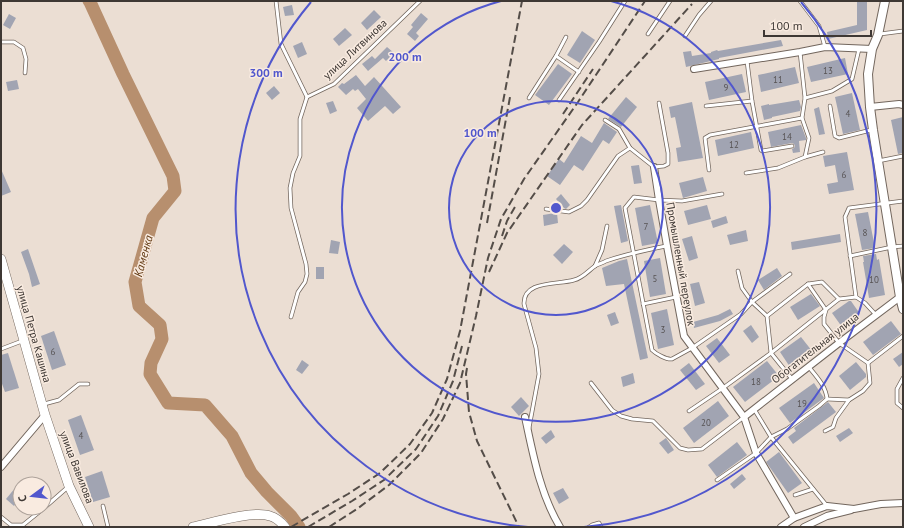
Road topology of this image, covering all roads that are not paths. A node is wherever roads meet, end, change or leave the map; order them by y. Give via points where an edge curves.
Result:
1 (276, 1) edge
2 (420, 1) edge
3 (626, 1) edge
4 (670, 1) edge
5 (711, 1) edge
6 (800, 1) edge
7 (885, 1) edge
8 (903, 31) edge
9 (648, 34) dead end
10 (878, 35) junction
11 (685, 36) dead end
12 (566, 37) dead end
13 (1, 42) edge
14 (824, 47) junction
15 (859, 48) junction
16 (872, 49) junction
17 (800, 52) junction
18 (556, 56) junction
19 (747, 61) junction
20 (694, 69) dead end
21 (579, 72) junction
22 (25, 73) dead end
23 (307, 97) junction
24 (529, 98) dead end
25 (805, 98) junction
26 (559, 100) dead end
27 (752, 100) junction
28 (659, 103) dead end
29 (903, 105) edge
30 (706, 106) dead end
31 (830, 106) dead end
32 (870, 107) junction
33 (802, 118) junction
34 (605, 120) dead end
35 (757, 127) junction
36 (873, 130) junction
37 (792, 146) dead end
38 (630, 148) junction
39 (823, 152) dead end
40 (903, 156) edge
41 (805, 157) junction
42 (878, 161) junction
43 (654, 167) junction
44 (709, 170) dead end
45 (746, 173) dead end
46 (722, 194) dead end
47 (659, 200) junction
48 (903, 201) edge
49 (884, 203) junction
50 (546, 208) dead end
51 (607, 226) dead end
52 (667, 246) junction
53 (903, 246) edge
54 (892, 247) junction
55 (633, 253) junction
56 (850, 256) junction
57 (1, 259) edge
58 (595, 266) junction
59 (738, 271) dead end
60 (790, 274) dead end
61 (808, 284) junction
62 (856, 296) junction
63 (676, 297) junction
64 (900, 297) junction
65 (839, 299) junction
66 (752, 302) junction
67 (643, 304) junction
68 (903, 309) edge
69 (826, 310) junction
70 (876, 314) junction
71 (291, 316) dead end
72 (767, 316) junction
73 (903, 336) edge
74 (24, 340) junction
75 (839, 343) junction
76 (692, 348) junction
77 (1, 349) edge
78 (771, 353) junction
79 (868, 363) junction
80 (808, 366) junction
81 (903, 378) edge
82 (792, 379) junction
83 (591, 383) dead end
84 (88, 384) dead end
85 (723, 388) junction
86 (827, 399) junction
87 (849, 400) junction
88 (42, 404) junction
89 (903, 408) edge
90 (754, 409) junction
91 (689, 411) dead end
92 (45, 415) junction
93 (525, 417) dead end
94 (744, 417) junction
95 (825, 431) dead end
96 (528, 432) junction
97 (771, 437) junction
98 (756, 453) junction
99 (1, 467) edge
100 (717, 480) dead end
101 (69, 486) junction
102 (813, 488) junction
103 (795, 495) dead end
104 (52, 501) edge
105 (903, 503) edge
106 (103, 506) dead end
107 (827, 506) junction
108 (854, 509) junction
109 (34, 516) edge
110 (1, 517) edge
111 (794, 518) junction
112 (89, 527) edge
113 (108, 527) edge
114 (193, 527) edge
115 (285, 527) edge
116 (560, 527) edge
117 (589, 527) edge
118 (602, 527) edge
119 (781, 527) edge
120 (804, 527) edge

1 - 23 lane via 281,44
2 - 23 lane, улица Литвинова via 334,84
3 - 21 lane
4 - 9 lane
5 - 11 lane
6 - 14 lane via 819,26
7 - 10 street
8 - 10 lane
10 - 16 street
12 - 18 lane
13 - 22 lane via 14,42 23,48 26,59
14 - 15 street
14 - 17 street
15 - 16 street
15 - 25 lane via 852,79 832,91
16 - 32 street via 868,74
17 - 19 street
17 - 25 lane
18 - 21 lane
18 - 24 lane
19 - 20 street
19 - 27 lane
21 - 26 lane
23 - 71 lane via 300,119 300,156 290,188 291,208 307,274 298,292
25 - 33 lane
27 - 30 lane
27 - 35 lane
28 - 43 lane via 668,164
29 - 32 street
31 - 36 lane via 835,136 839,138
32 - 36 street
33 - 35 lane
33 - 41 lane via 809,138
34 - 38 lane via 619,129
35 - 37 lane via 762,151
35 - 44 lane via 705,138
36 - 42 street
38 - 43 lane
38 - 50 lane via 618,156 581,206 569,212
39 - 41 lane
40 - 42 lane
41 - 45 lane via 778,168
42 - 49 street
43 - 47 street, Промышленный переулок
46 - 47 lane via 682,201
47 - 52 street, Промышленный переулок
47 - 55 lane via 634,197 625,208
48 - 49 lane
49 - 54 street
49 - 56 lane via 849,208 844,216
51 - 58 lane via 602,250
52 - 55 lane
52 - 63 street, Промышленный переулок
53 - 54 lane
54 - 56 lane
54 - 64 street
55 - 58 lane
55 - 67 lane
56 - 62 lane
57 - 74 main road, улица Петра Кашина
58 - 96 lane via 575,280 532,288 526,293 524,304 536,348 539,374
59 - 66 lane via 742,288
60 - 66 lane
61 - 65 lane via 822,282
61 - 69 lane
61 - 72 lane
62 - 65 lane
62 - 70 lane
63 - 67 lane
63 - 76 street, Промышленный переулок via 684,336
64 - 68 street
64 - 70 street, Обогатительная улица
65 - 69 lane
66 - 72 lane
66 - 76 lane via 741,314
67 - 76 lane via 654,352 669,360
69 - 75 lane via 824,324
69 - 78 lane
70 - 75 street, Обогатительная улица
72 - 78 lane
73 - 79 lane
74 - 77 lane
74 - 88 main road, улица Петра Кашина
75 - 79 lane
75 - 80 street, Обогатительная улица
76 - 85 street, Промышленный переулок
78 - 82 lane
78 - 85 lane
79 - 87 lane via 870,383
80 - 82 street, Обогатительная улица
80 - 86 lane via 823,386
81 - 89 lane via 897,389 897,403
82 - 90 street, Обогатительная улица
83 - 94 lane via 612,410 632,419 653,421 680,448 688,450 702,449
84 - 88 lane via 79,384 59,400
85 - 91 lane
85 - 94 street, Промышленный переулок
86 - 87 lane
86 - 97 lane via 787,429
87 - 95 lane via 836,418 833,427
88 - 92 main road, улица Петра Кашина
90 - 94 street, Обогатительная улица
90 - 97 lane
92 - 99 street
92 - 101 main road, улица Вавилова
93 - 96 street
94 - 98 street, Промышленный переулок
96 - 116 street via 547,502
97 - 98 lane
97 - 102 lane
98 - 100 lane
98 - 111 street, Промышленный переулок
101 - 104 lane
101 - 112 main road, улица Вавилова
102 - 103 lane
102 - 107 lane
105 - 108 street
106 - 113 lane
107 - 108 street
107 - 111 street
108 - 120 street via 827,516
109 - 110 lane via 23,525 11,524
111 - 119 street
114 - 115 main road via 263,514 272,516
117 - 118 lane via 599,524

